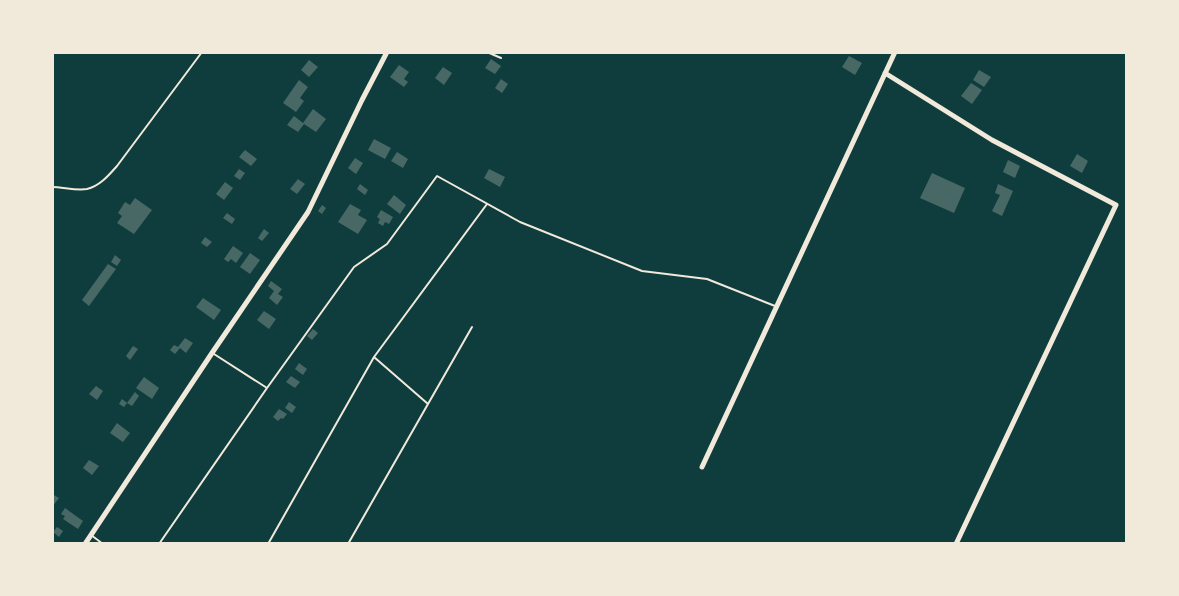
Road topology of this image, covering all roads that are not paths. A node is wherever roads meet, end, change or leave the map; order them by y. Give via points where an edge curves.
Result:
1 (202, 52) edge
2 (387, 52) edge
3 (487, 52) edge
4 (895, 52) edge
5 (501, 58) dead end
6 (885, 73) junction
7 (52, 187) edge
8 (488, 204) junction
9 (776, 306) junction
10 (472, 327) dead end
11 (212, 353) junction
12 (374, 357) junction
13 (267, 388) junction
14 (428, 404) junction
15 (702, 467) dead end
16 (91, 535) junction
17 (85, 543) edge
18 (103, 543) edge
19 (159, 543) edge
20 (268, 543) edge
21 (348, 543) edge
22 (956, 543) edge

1 - 7 lane via 103,181 85,189
2 - 11 street via 308,212
3 - 5 lane
4 - 6 street
6 - 9 street
6 - 22 street via 992,140 1116,205
8 - 9 lane via 520,222 642,271 707,279
8 - 12 lane
8 - 13 lane via 437,176 387,244 354,267
9 - 15 street
10 - 14 lane
11 - 13 lane
11 - 16 street
12 - 14 lane
12 - 20 lane
13 - 19 lane
14 - 21 lane
16 - 17 street
16 - 18 lane

